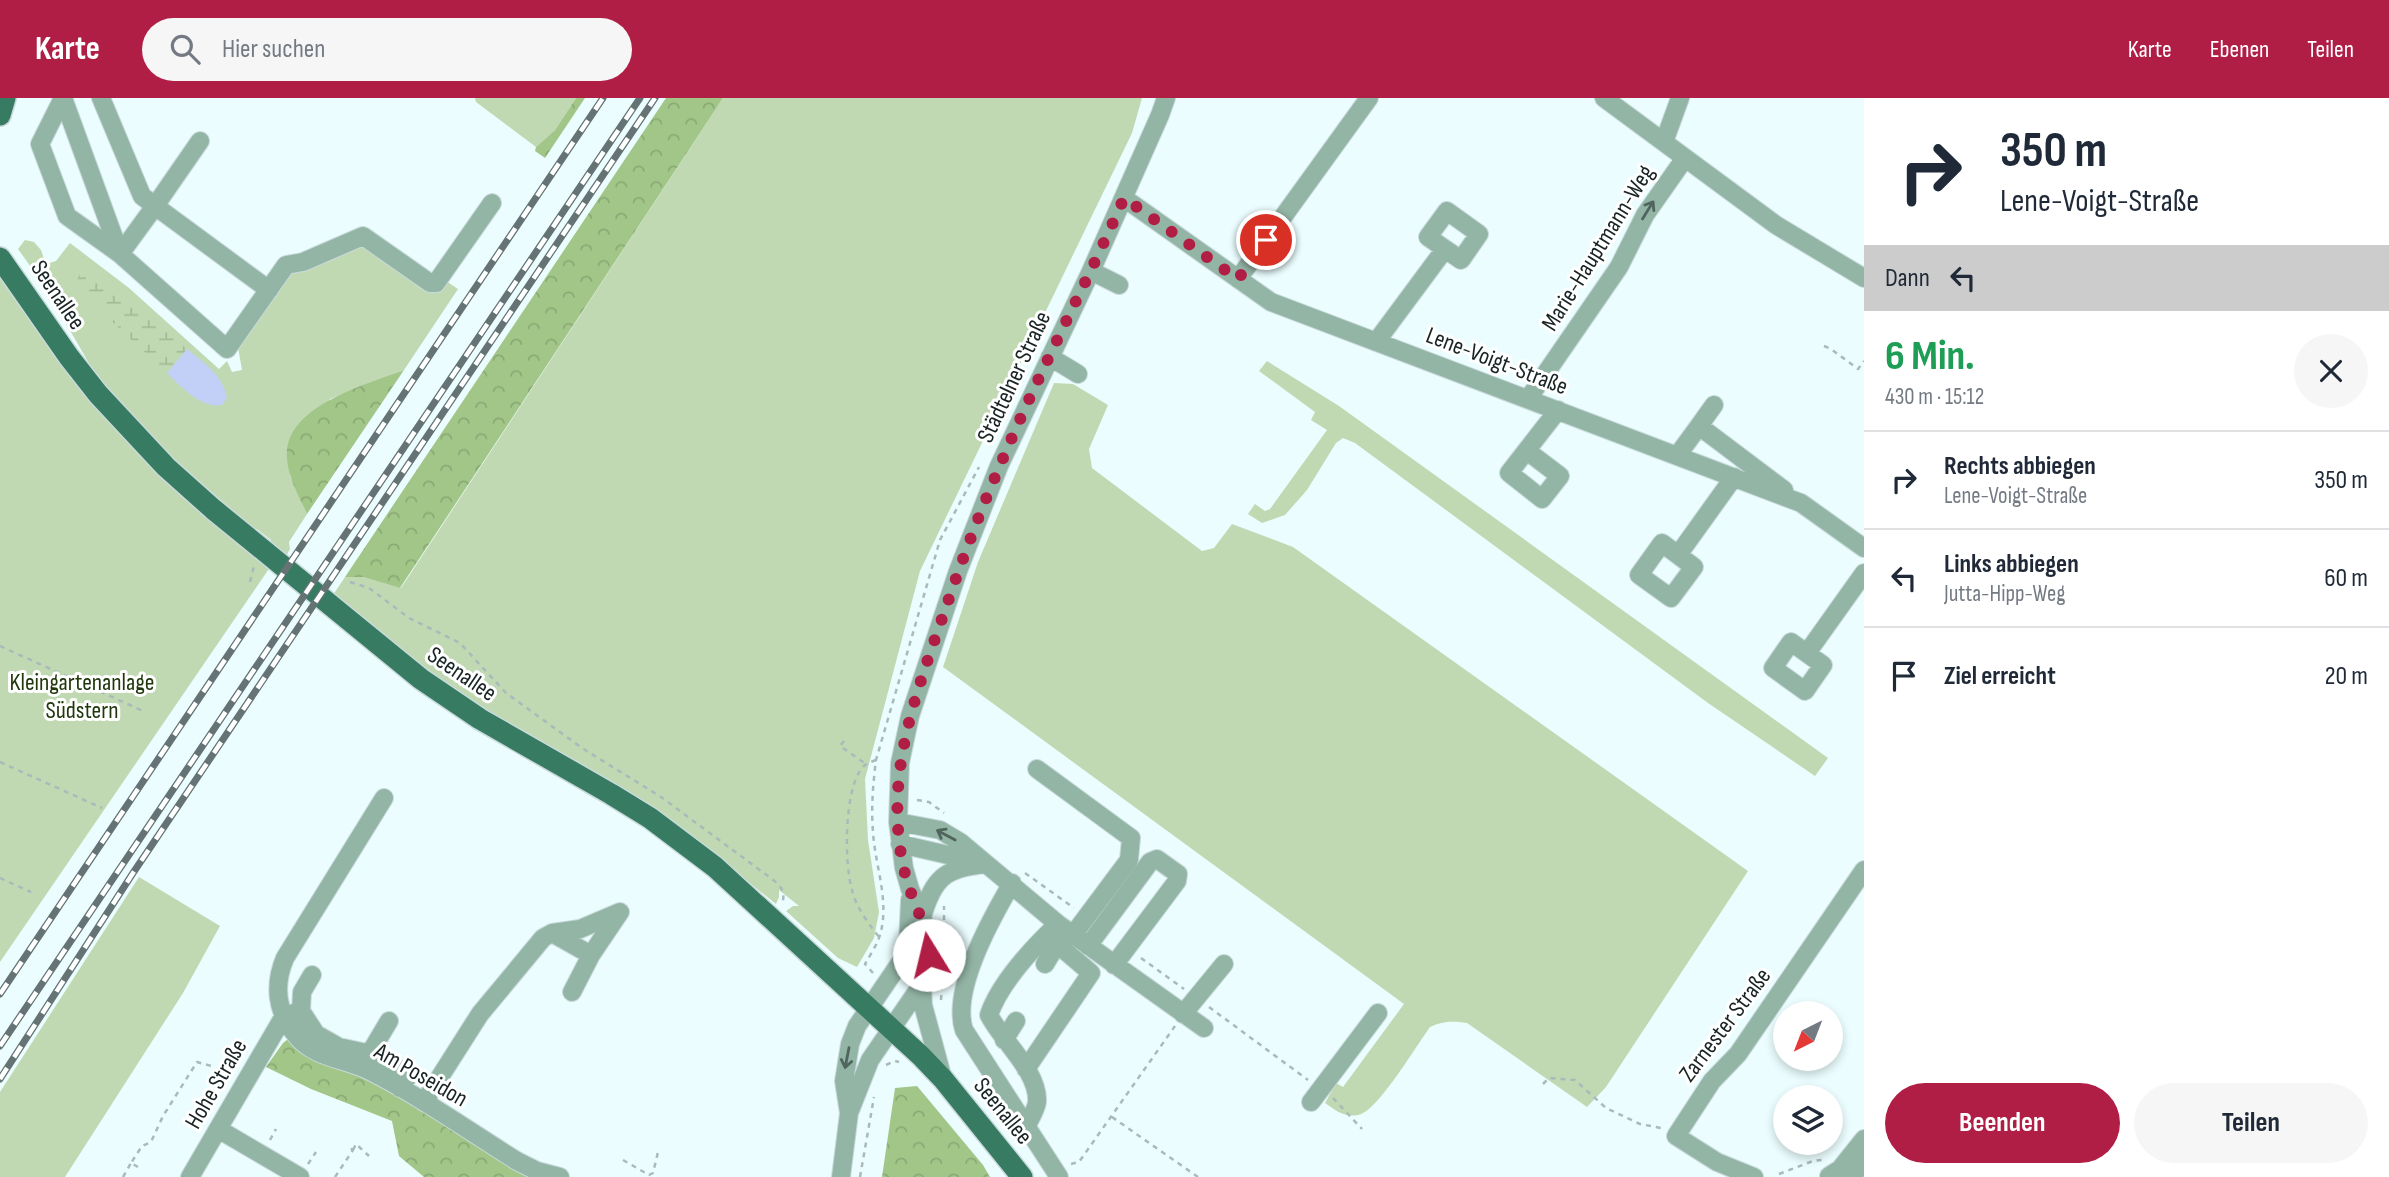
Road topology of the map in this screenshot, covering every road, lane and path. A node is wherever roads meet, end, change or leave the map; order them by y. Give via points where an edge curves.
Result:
1 (101, 98) edge
2 (1166, 98) edge
3 (1369, 98) edge
4 (1604, 98) edge
5 (1680, 98) edge
6 (2, 99) edge
7 (0, 115) edge
8 (200, 141) dead end
9 (1664, 142) junction
10 (1685, 158) junction
11 (1124, 198) junction
12 (492, 203) dead end
13 (155, 206) junction
14 (1445, 249) dead end
15 (120, 254) junction
16 (0, 258) edge
17 (1091, 271) junction
18 (1864, 278) edge
19 (1238, 279) junction
20 (1119, 285) dead end
21 (269, 290) junction
22 (1376, 342) junction
23 (1824, 346) dead end
24 (1050, 357) junction
25 (1864, 361) edge
26 (1077, 374) dead end
27 (1528, 399) junction
28 (1714, 405) dead end
29 (1558, 410) junction
30 (1699, 426) junction
31 (1527, 451) dead end
32 (1677, 456) junction
33 (1734, 477) junction
34 (1801, 503) junction
35 (1864, 548) edge
36 (1678, 555) dead end
37 (255, 562) dead end
38 (1864, 573) edge
39 (250, 582) dead end
40 (350, 582) dead end
41 (0, 646) edge
42 (1807, 653) dead end
43 (143, 711) dead end
44 (844, 741) dead end
45 (876, 760) dead end
46 (0, 762) edge
47 (866, 764) junction
48 (1037, 769) dead end
49 (915, 792) dead end
50 (384, 798) dead end
51 (916, 800) junction
52 (102, 808) dead end
53 (950, 818) dead end
54 (898, 822) junction
55 (924, 826) junction
56 (874, 843) dead end
57 (900, 844) junction
58 (986, 864) junction
59 (1864, 870) edge
60 (0, 878) edge
61 (1018, 878) junction
62 (940, 879) junction
63 (910, 889) junction
64 (31, 892) dead end
65 (922, 917) junction
66 (771, 919) junction
67 (1088, 919) junction
68 (1058, 924) junction
69 (944, 932) dead end
70 (552, 933) junction
71 (879, 938) junction
72 (1081, 941) junction
73 (1057, 944) junction
74 (1127, 948) junction
75 (591, 955) junction
76 (1045, 964) dead end
77 (1224, 964) dead end
78 (1115, 965) junction
79 (943, 968) dead end
80 (871, 971) dead end
81 (312, 975) dead end
82 (922, 984) junction
83 (572, 992) dead end
84 (1195, 997) junction
85 (870, 1008) junction
86 (293, 1013) junction
87 (1378, 1013) dead end
88 (1183, 1014) junction
89 (389, 1021) dead end
90 (1016, 1021) dead end
91 (928, 1022) junction
92 (892, 1028) junction
93 (1204, 1028) dead end
94 (1004, 1040) junction
95 (370, 1054) junction
96 (895, 1061) dead end
97 (886, 1066) dead end
98 (215, 1067) dead end
99 (1026, 1069) junction
100 (943, 1079) junction
101 (1543, 1084) dead end
102 (400, 1088) junction
103 (875, 1092) dead end
104 (1316, 1096) junction
105 (424, 1102) junction
106 (849, 1113) junction
107 (1112, 1117) junction
108 (1026, 1127) junction
109 (218, 1129) junction
110 (276, 1129) dead end
111 (1362, 1129) dead end
112 (1676, 1136) junction
113 (1864, 1139) edge
114 (266, 1146) dead end
115 (347, 1146) dead end
116 (353, 1150) junction
117 (316, 1152) dead end
118 (658, 1152) dead end
119 (369, 1156) dead end
120 (1864, 1157) edge
121 (622, 1160) dead end
122 (131, 1163) junction
123 (138, 1167) dead end
124 (1063, 1169) edge
125 (1830, 1171) edge
126 (303, 1173) edge
127 (1779, 1174) dead end
128 (650, 1176) edge
129 (123, 1177) edge
130 (190, 1177) edge
131 (335, 1177) edge
132 (560, 1177) edge
133 (841, 1177) edge
134 (860, 1177) edge
135 (1022, 1177) edge
136 (1198, 1177) edge
137 (1754, 1177) edge
138 (1811, 1177) edge
139 (1853, 1177) edge

1 - 13 street via 142,196
2 - 11 street, Städtelner Straße
3 - 19 street
4 - 9 street
5 - 9 street
6 - 7 main road
8 - 13 street
9 - 10 street
10 - 18 street via 1776,225
27 -> 10 street, Marie-Hauptmann-Weg via 1619,267 1645,215
11 - 17 street, Städtelner Straße
11 - 19 street, Lene-Voigt-Straße
12 - 21 street via 436,282 363,236 286,265
13 - 15 street
13 - 21 street
14 - 22 street
15 - 15 street via 67,216 40,144 63,98
15 - 21 street via 227,349
16 - 66 main road, Seenallee via 98,394 166,467 213,509 421,679 480,719 650,818 715,867
17 - 20 street
17 - 24 street, Städtelner Straße
19 - 22 street, Lene-Voigt-Straße via 1271,302
22 - 27 street, Lene-Voigt-Straße
23 - 25 path via 1858,369
24 - 26 street
24 - 54 street, Städtelner Straße via 999,466 920,684 900,763
27 - 29 street, Lene-Voigt-Straße
28 - 30 street
29 - 31 street
29 - 32 street, Lene-Voigt-Straße
30 - 32 street
30 - 34 street
32 - 33 street, Lene-Voigt-Straße
33 - 34 street, Lene-Voigt-Straße
33 - 36 street
34 - 35 street, Lene-Voigt-Straße
37 - 39 path
38 - 42 street
40 - 66 path via 460,643 506,693 661,797 782,887 785,897
41 - 43 path
44 - 47 path via 841,746
45 - 47 path
46 - 52 path
47 - 71 path via 855,780 850,803 848,874 860,909
48 - 67 street via 1130,838 1129,860
49 - 51 path
50 - 86 street, Am Poseidon via 279,971 277,987
51 - 53 path via 929,802
51 - 55 path
54 - 55 street
54 - 57 street, Städtelner Straße
58 -> 55 street via 960,842
56 - 71 path via 883,898
57 - 58 street
57 - 63 street, Städtelner Straße
58 - 61 street
58 - 62 street via 962,867
59 - 112 street, Zarnester Straße
60 - 64 path
61 - 67 path
61 - 68 street
61 - 108 street via 998,907 964,985 960,1017
62 - 65 street
62 - 69 path via 945,895
63 - 65 street, Städtelner Straße
63 - 85 street, Städtelner Straße via 908,944 896,972
65 - 82 street, Städtelner Straße via 929,955
66 - 85 main road, Seenallee
67 - 72 street
68 - 72 street
68 - 73 street
68 - 94 street via 1033,947 992,1003 989,1015
70 - 75 street
70 - 75 street via 580,929 620,912
70 - 105 street via 480,1014
71 - 80 path via 865,964
72 - 74 street via 1157,859 1178,874 1177,881
72 - 78 street
73 - 76 street
73 - 99 street via 1091,973
74 - 78 street
74 - 84 path
75 - 83 street
77 - 84 street
78 - 88 street
79 - 91 path via 939,1014
81 - 86 street, Hohe Straße
82 - 91 street, Seenallee
82 - 92 street, Städtelner Straße
84 - 88 street
84 - 104 path
85 - 92 main road, Seenallee
85 -> 106 street, Städtelner Straße via 857,1026 846,1060
86 - 95 street via 339,1047
86 - 102 street, Am Poseidon via 295,1034 318,1054 367,1070
86 - 109 street, Hohe Straße
87 - 104 street
88 - 93 street
88 - 107 path
89 - 95 street
90 - 94 street
91 - 100 street, Seenallee
92 - 100 main road, Seenallee
92 - 106 street, Städtelner Straße via 870,1060
94 - 99 street
95 - 102 street via 409,1074
96 - 97 path
98 - 122 path via 197,1062 151,1142 142,1146
99 - 108 street via 1036,1087 1037,1105
100 - 135 main road, Seenallee
101 - 112 path via 1549,1078 1575,1080 1606,1108
102 - 105 street, Am Poseidon
103 - 134 path
104 - 111 path via 1336,1101
105 - 132 street, Am Poseidon via 517,1161
106 - 133 street, Städtelner Straße
107 - 124 path via 1079,1162
107 - 136 path
108 - 124 street
109 - 126 street
109 - 130 street, Hohe Straße
110 - 114 path
112 - 137 street via 1717,1162
113 - 125 street via 1840,1169
115 - 116 path
116 - 119 path via 356,1144
116 - 131 path
117 - 126 path
118 - 128 path
120 - 139 street
121 - 128 path
122 - 123 path
122 - 129 path
125 - 127 path via 1813,1161
125 - 138 street

